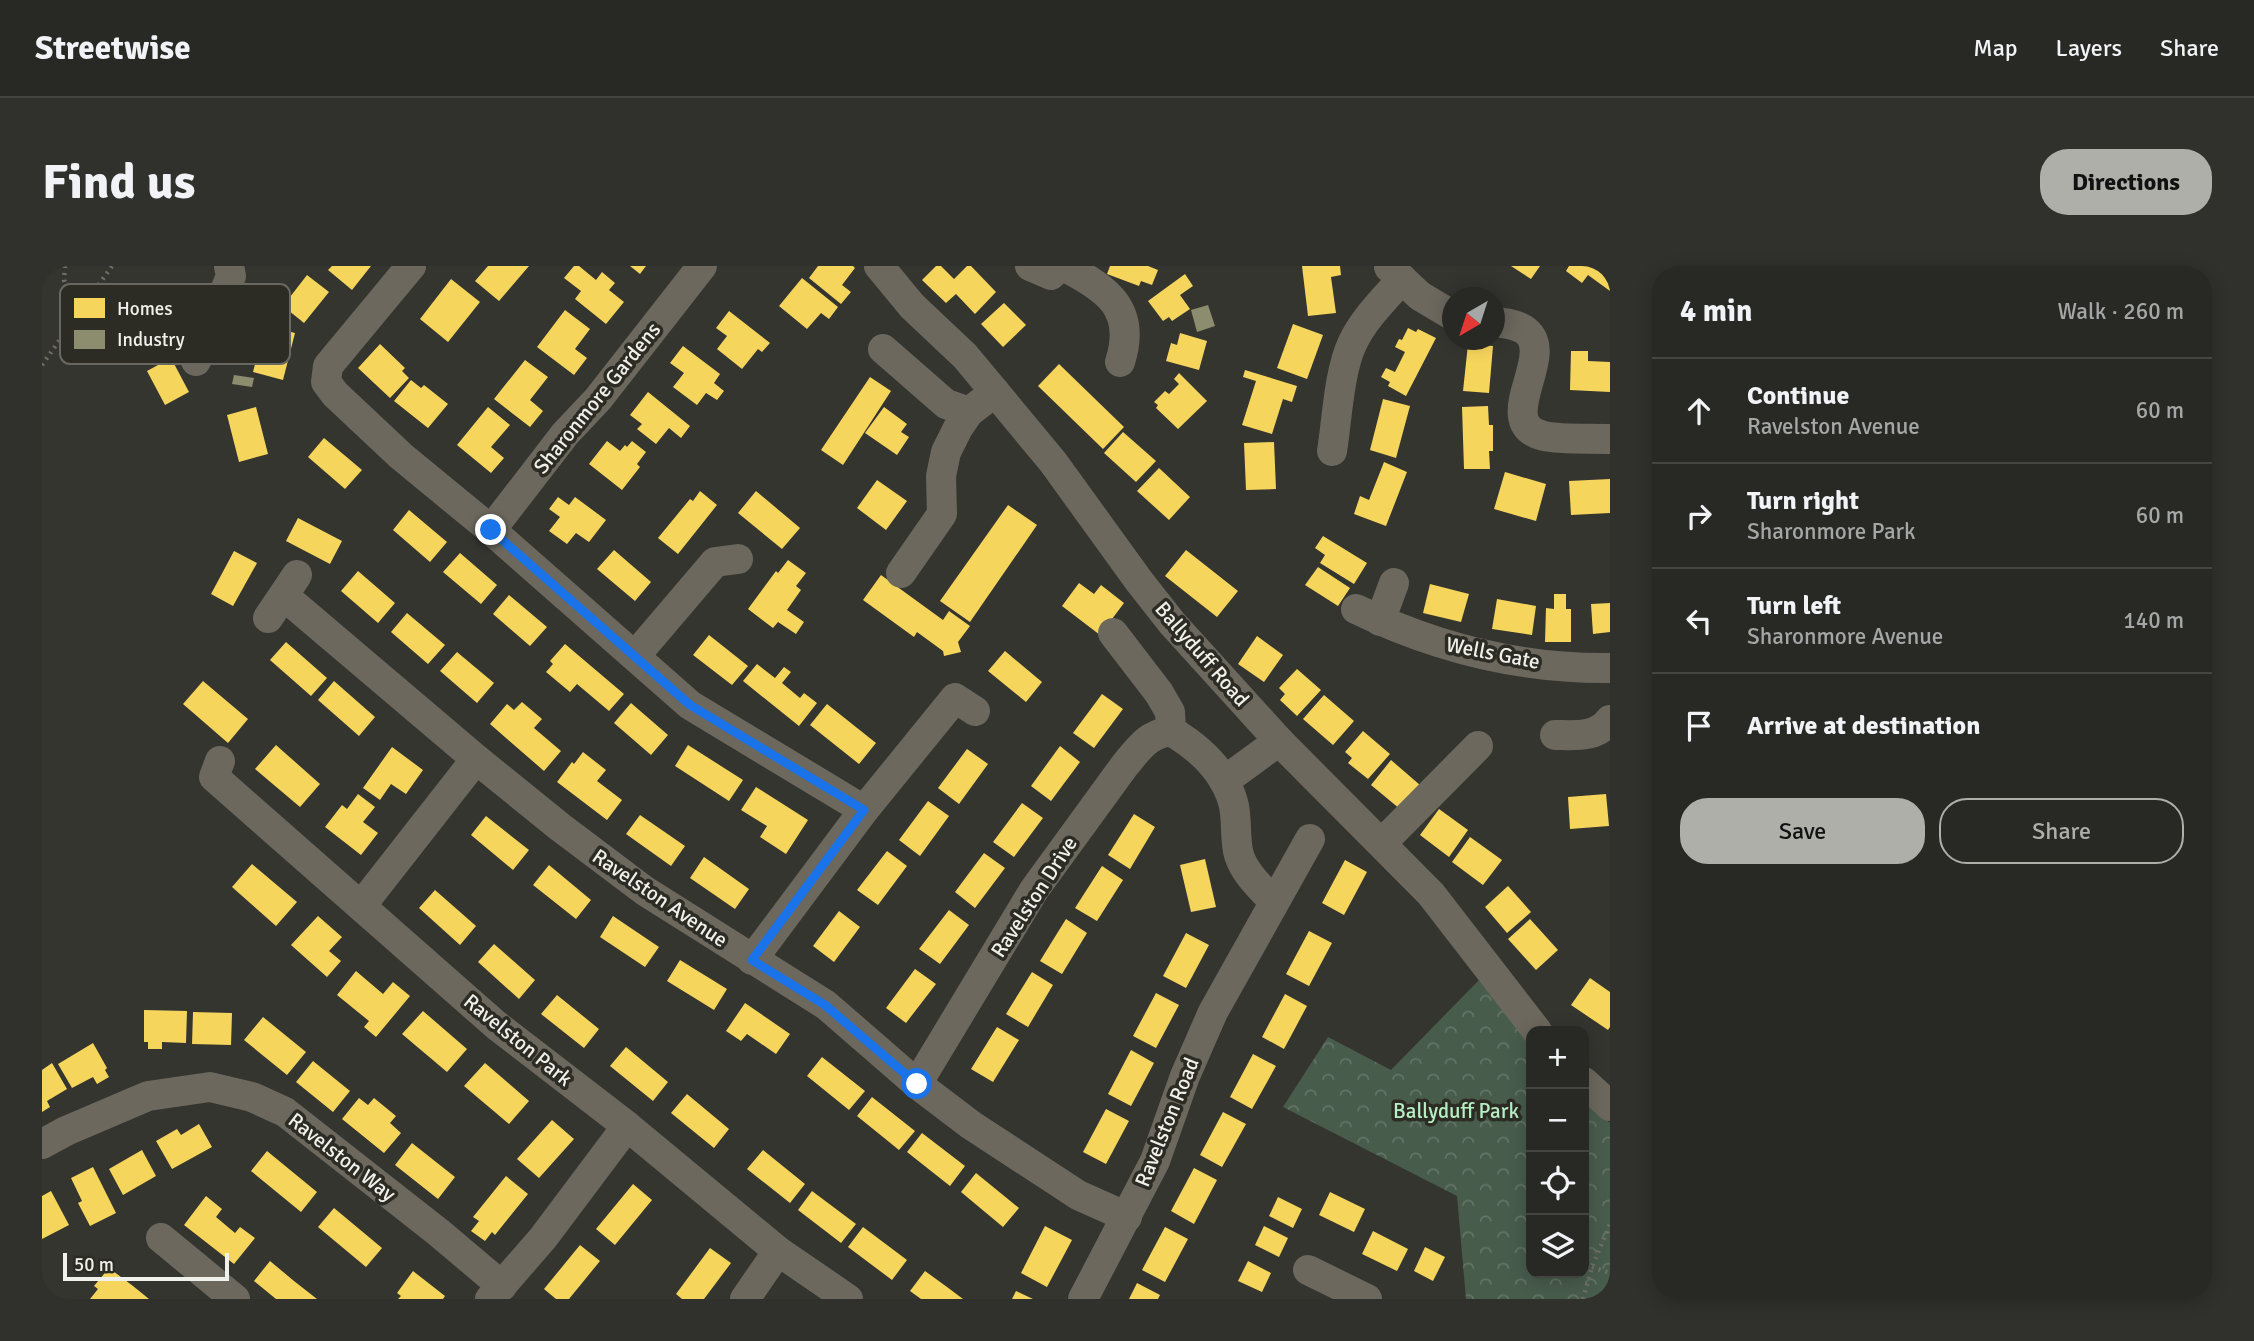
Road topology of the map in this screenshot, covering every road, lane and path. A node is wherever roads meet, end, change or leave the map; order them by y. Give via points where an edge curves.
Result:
1 (65, 266) edge
2 (113, 266) edge
3 (229, 266) edge
4 (411, 266) edge
5 (702, 266) edge
6 (879, 266) edge
7 (1030, 266) edge
8 (1061, 266) edge
9 (1395, 273) edge
10 (65, 284) edge
11 (100, 284) edge
12 (228, 284) edge
13 (1442, 309) edge
14 (1505, 323) edge
15 (60, 340) edge
16 (883, 349) dead end
17 (1120, 362) dead end
18 (42, 365) edge
19 (995, 392) junction
20 (969, 412) junction
21 (1610, 439) edge
22 (1332, 451) dead end
23 (491, 530) junction
24 (738, 559) dead end
25 (901, 573) dead end
26 (1394, 583) dead end
27 (283, 597) dead end
28 (1113, 633) dead end
29 (635, 656) junction
30 (1610, 668) edge
31 (975, 711) dead end
32 (1610, 720) edge
33 (1171, 731) junction
34 (1555, 735) dead end
35 (1279, 741) junction
36 (1478, 746) dead end
37 (476, 759) junction
38 (220, 761) dead end
39 (1224, 781) junction
40 (864, 810) junction
41 (1310, 839) dead end
42 (1382, 843) junction
43 (1274, 902) junction
44 (361, 906) junction
45 (752, 960) junction
46 (1533, 1026) edge
47 (917, 1084) junction
48 (1589, 1087) edge
49 (1610, 1106) edge
50 (627, 1126) junction
51 (42, 1144) edge
52 (1126, 1217) junction
53 (1610, 1224) edge
54 (161, 1238) dead end
55 (778, 1251) junction
56 (1592, 1267) junction
57 (1308, 1270) dead end
58 (1610, 1273) edge
59 (496, 1292) edge
60 (235, 1299) edge
61 (745, 1299) edge
62 (848, 1299) edge
63 (1083, 1299) edge
64 (1367, 1299) edge
65 (1583, 1299) edge

1 - 10 path
2 - 11 path
3 - 12 street
4 - 23 street via 328,366 326,382 401,456
5 - 23 street, Sharonmore Gardens
6 - 19 street, Ballyduff Road
7 - 8 street via 1051,275
8 - 17 street via 1083,276 1117,305 1126,328
9 - 13 street
9 - 22 street via 1352,344
14 - 21 street via 1526,331 1534,342 1522,408 1524,421 1532,430 1544,436
15 - 18 path
16 - 20 street via 946,404
19 - 20 street
19 - 35 street, Ballyduff Road via 1172,623
20 - 25 street via 946,452 942,514
23 - 29 street
24 - 29 street via 715,562
26 - 30 street, Wells Gate via 1368,615 1454,649 1499,659
27 - 37 street, Ravelston Avenue
28 - 33 street via 1159,693 1170,712
29 - 40 street via 690,705
31 - 40 street via 954,698
32 - 34 street via 1590,735
33 - 39 street via 1191,743
33 - 47 street, Ravelston Drive via 1155,734 1140,747 1042,880
35 - 39 street
35 - 42 street, Ballyduff Road
36 - 42 street
37 - 44 street
37 - 45 street, Ravelston Avenue via 645,891
38 - 44 street, Ravelston Park via 214,777
39 - 43 street via 1234,803 1238,854 1245,870
40 - 45 street
41 - 43 street, Ravelston Road
42 - 46 street, Ballyduff Road via 1431,894
43 - 52 street, Ravelston Road via 1213,1012 1155,1161
44 - 50 street, Ravelston Park via 496,1025
45 - 47 street, Ravelston Avenue via 825,1005
47 - 52 street, Ravelston Avenue via 1034,1167 1078,1195
48 - 49 street
50 - 55 street, Ravelston Park
50 - 59 street
51 - 59 street, Ravelston Way via 148,1096 210,1087 252,1097 285,1112 438,1232
52 - 63 street, Ravelston Road
53 - 56 path
54 - 60 street
55 - 61 street
55 - 62 street, Ravelston Park
56 - 58 path
56 - 65 path
57 - 64 street

